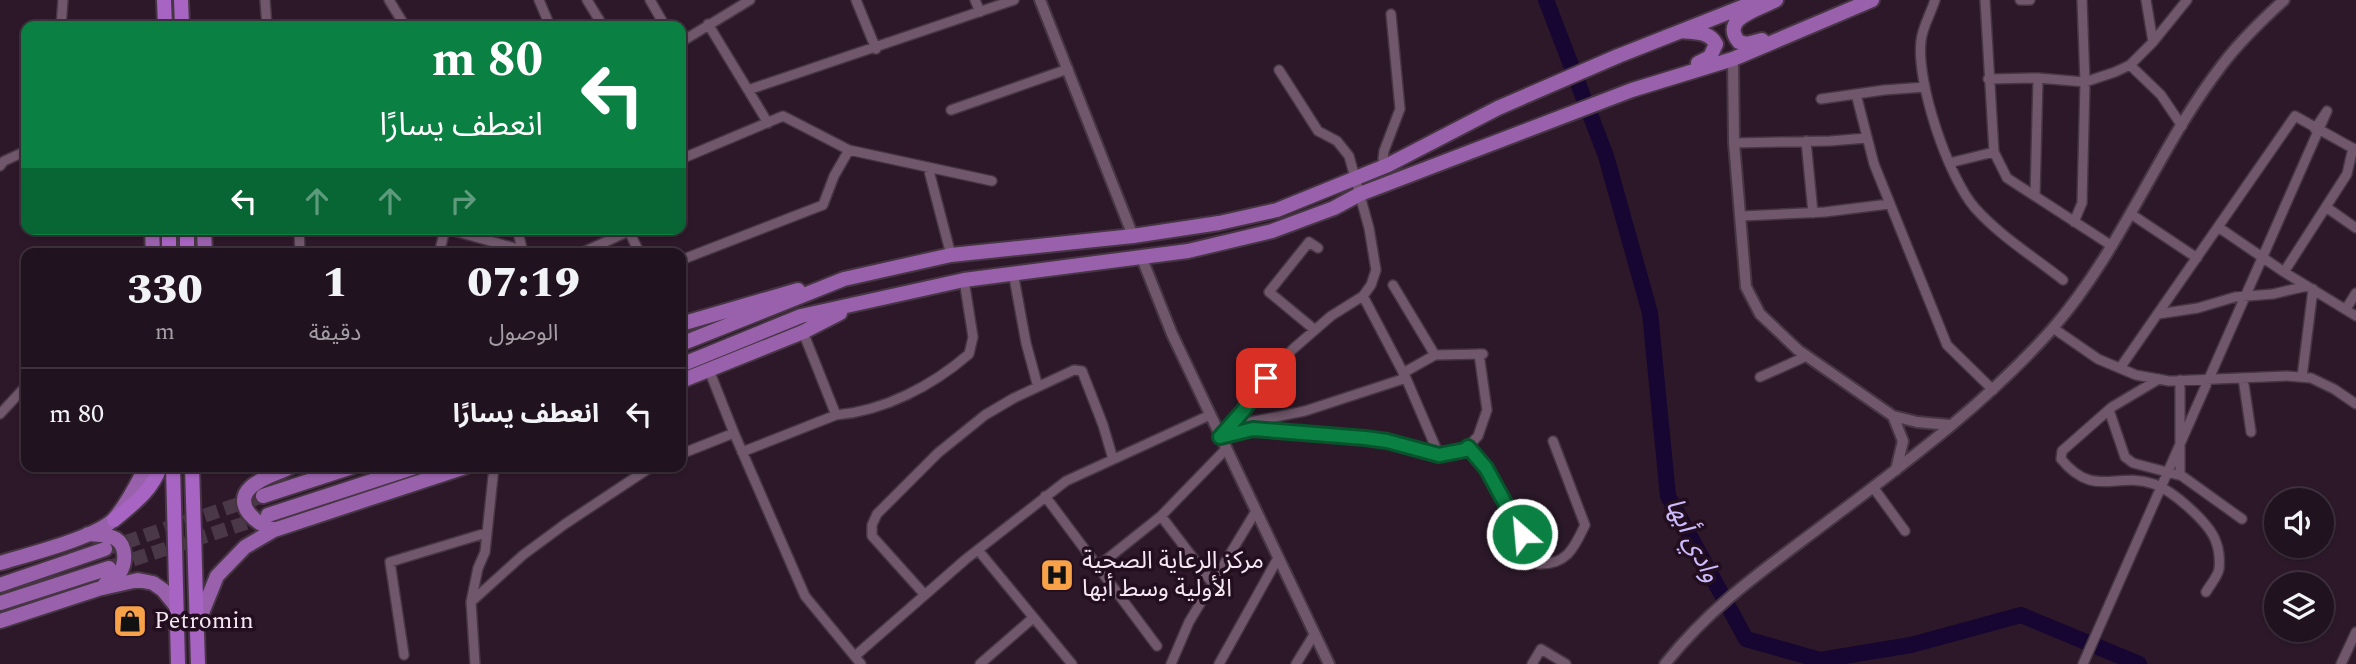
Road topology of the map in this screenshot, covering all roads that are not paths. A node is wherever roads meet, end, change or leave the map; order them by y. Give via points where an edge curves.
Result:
1 (62, 0) edge
2 (164, 0) edge
3 (181, 0) edge
4 (265, 0) edge
5 (389, 0) edge
6 (586, 0) edge
7 (650, 0) edge
8 (750, 0) edge
9 (856, 0) edge
10 (975, 0) edge
11 (1014, 0) edge
12 (1040, 0) edge
13 (1760, 0) edge
14 (1776, 0) edge
15 (1872, 0) edge
16 (1935, 0) edge
17 (1985, 0) edge
18 (2020, 0) edge
19 (2030, 0) edge
20 (2082, 0) edge
21 (2146, 0) edge
22 (2187, 0) edge
23 (2284, 0) edge
24 (541, 1) edge
25 (1729, 5) edge
26 (980, 12) junction
27 (1391, 14) dead end
28 (61, 21) edge
29 (164, 21) edge
30 (182, 21) edge
31 (267, 21) edge
32 (402, 21) edge
33 (548, 21) edge
34 (600, 21) edge
35 (662, 21) edge
36 (708, 24) junction
37 (1680, 31) junction
38 (1792, 33) junction
39 (686, 39) edge
40 (2153, 42) junction
41 (876, 49) junction
42 (1733, 59) junction
43 (2130, 65) junction
44 (1068, 69) junction
45 (1279, 70) dead end
46 (1988, 79) junction
47 (2038, 79) junction
48 (1665, 80) junction
49 (2085, 82) junction
50 (1925, 87) junction
51 (748, 90) junction
52 (1856, 94) junction
53 (1821, 99) dead end
54 (951, 110) dead end
55 (768, 123) junction
56 (2182, 126) junction
57 (2315, 129) junction
58 (1867, 138) junction
59 (1806, 141) junction
60 (1734, 143) junction
61 (2354, 149) edge
62 (849, 150) junction
63 (1994, 152) junction
64 (21, 153) edge
65 (686, 157) edge
66 (1949, 163) junction
67 (1388, 165) junction
68 (0, 166) edge
69 (928, 167) junction
70 (1354, 179) junction
71 (992, 181) dead end
72 (1360, 194) junction
73 (2035, 197) junction
74 (1889, 204) junction
75 (2326, 207) junction
76 (1813, 213) junction
77 (2131, 214) junction
78 (1742, 216) junction
79 (2074, 222) junction
80 (2218, 227) junction
81 (2356, 228) edge
82 (466, 235) edge
83 (619, 235) edge
84 (1133, 236) junction
85 (2112, 246) junction
86 (510, 248) edge
87 (592, 248) edge
88 (1318, 248) dead end
89 (951, 256) junction
90 (1141, 256) junction
91 (686, 258) edge
92 (2197, 258) junction
93 (1013, 272) junction
94 (2284, 272) junction
95 (844, 279) junction
96 (964, 280) junction
97 (2063, 280) dead end
98 (1393, 285) dead end
99 (2310, 287) junction
100 (2356, 293) edge
101 (1363, 296) junction
102 (866, 301) junction
103 (2346, 309) junction
104 (2158, 314) junction
105 (2356, 316) edge
106 (686, 322) edge
107 (2053, 328) junction
108 (1315, 330) junction
109 (803, 332) junction
110 (686, 342) edge
111 (1435, 355) junction
112 (1807, 356) junction
113 (686, 363) edge
114 (2120, 369) junction
115 (709, 370) junction
116 (1405, 375) junction
117 (1760, 377) dead end
118 (2243, 377) junction
119 (2302, 377) junction
120 (686, 379) edge
121 (2159, 379) junction
122 (2180, 380) junction
123 (1038, 387) junction
124 (1993, 390) junction
125 (21, 391) edge
126 (2356, 404) edge
127 (2109, 410) junction
128 (0, 414) edge
129 (836, 415) junction
130 (1210, 415) junction
131 (1893, 416) junction
132 (1950, 425) junction
133 (1230, 426) junction
134 (2251, 432) dead end
135 (734, 433) junction
136 (1220, 437) junction
137 (1553, 441) dead end
138 (1468, 447) junction
139 (1226, 449) junction
140 (686, 452) edge
141 (742, 452) junction
142 (1439, 455) junction
143 (1113, 459) junction
144 (1896, 470) junction
145 (143, 472) edge
146 (158, 472) edge
147 (173, 472) edge
148 (192, 472) edge
149 (200, 472) edge
150 (280, 472) edge
151 (337, 472) edge
152 (400, 472) edge
153 (450, 472) edge
154 (493, 472) edge
155 (644, 472) edge
156 (2180, 475) junction
157 (1873, 487) junction
158 (263, 496) tunnel mouth
159 (1045, 496) junction
160 (193, 506) junction
161 (1255, 511) junction
162 (268, 516) tunnel mouth
163 (1161, 516) junction
164 (2242, 519) dead end
165 (114, 520) junction
166 (274, 530) junction
167 (1905, 531) dead end
168 (486, 533) junction
169 (88, 534) junction
170 (105, 550) tunnel mouth
171 (978, 550) junction
172 (1278, 558) junction
173 (0, 563) edge
174 (1097, 567) junction
175 (109, 568) tunnel mouth
176 (1213, 584) junction
177 (0, 585) edge
178 (98, 589) junction
179 (2206, 592) dead end
180 (925, 595) junction
181 (471, 602) junction
182 (0, 603) edge
183 (176, 606) junction
184 (1033, 618) junction
185 (0, 621) edge
186 (196, 626) junction
187 (2356, 632) edge
188 (1315, 633) junction
189 (1157, 646) dead end
190 (404, 655) dead end
191 (858, 660) edge
192 (178, 664) edge
193 (198, 664) edge
194 (475, 664) edge
195 (980, 664) edge
196 (1072, 664) edge
197 (1171, 664) edge
198 (1219, 664) edge
199 (1296, 664) edge
200 (1329, 664) edge
201 (1532, 664) edge
202 (1566, 664) edge
203 (1665, 664) edge
204 (2083, 664) edge
205 (2342, 664) edge

1 - 28 street
2 - 29 highway
3 - 30 highway
4 - 31 street
5 - 32 street
6 - 34 street
7 - 35 street
8 - 36 street
9 - 41 street
10 - 26 street
11 - 26 street
12 - 44 street
13 - 25 main road
14 - 38 main road via 1737,19 1733,35 1747,44
15 - 38 main road
16 - 50 street via 1921,40
17 - 46 street
18 - 19 street
20 - 49 street
21 - 40 street
22 - 40 street
23 - 56 street via 2222,64
24 - 33 street
25 - 37 main road
26 - 41 street
27 - 67 street via 1400,109 1384,151
36 - 39 street
36 - 51 street
37 - 48 main road via 1706,34 1716,44 1714,52
37 - 67 main road via 1498,108
38 - 42 main road
40 - 43 street
41 - 51 street
42 - 48 main road
42 - 60 street
43 - 49 street
43 - 56 street via 2161,95
44 - 54 street
44 - 84 street
45 - 70 street via 1318,131 1337,141 1349,156
46 - 47 street
46 - 63 street
47 - 49 street
47 - 73 street
48 - 72 main road
49 - 79 street via 2082,203
50 - 52 street
50 - 66 street
51 - 55 street
52 - 53 street
52 - 58 street
55 - 62 street via 783,116
55 - 65 street
56 - 77 street
57 - 61 street
57 - 80 street via 2295,116
57 - 204 street via 2327,111
58 - 59 street
58 - 74 street
59 - 60 street
59 - 76 street
60 - 78 street
61 - 75 street via 2347,174
62 - 69 street
62 - 91 street via 823,205
63 - 66 street
63 - 73 street via 2007,178
64 - 68 street
66 - 97 street via 1974,206
67 - 70 main road
69 - 71 street
69 - 89 street
70 - 72 street
70 - 84 main road via 1276,210
72 - 90 main road via 1272,231 1188,251
72 - 101 street via 1376,270
73 - 79 street
74 - 76 street
74 - 124 street via 1947,345
75 - 81 street
75 - 94 street
76 - 78 street
77 - 85 street
77 - 92 street
78 - 112 street via 1746,287 1760,314
79 - 85 street
80 - 92 street
80 - 94 street
82 - 86 street
83 - 87 street
84 - 89 main road
85 - 107 street
88 - 108 street via 1310,242 1269,292
89 - 95 main road
90 - 93 main road
90 - 130 street via 1171,334
92 - 104 street
93 - 96 main road
93 - 123 street
94 - 99 street
95 - 106 main road
95 - 110 main road
96 - 102 main road
96 - 129 street via 973,337 969,354 931,382 894,400 859,413
98 - 111 street
99 - 103 street
99 - 104 street
99 - 119 street
100 - 103 street
101 - 108 street
101 - 116 street
102 - 109 main road
102 - 113 main road via 802,316
103 - 105 street
104 - 114 street
107 - 114 street
107 - 124 street
108 - 133 street via 1266,378
109 - 115 main road
109 - 129 street
111 - 116 street
111 - 138 street via 1482,354 1487,410 1478,436
112 - 117 street
112 - 131 street
114 - 121 street
115 - 120 main road
115 - 135 street
116 - 133 street via 1305,411
116 - 142 street
118 - 119 street
118 - 122 street
118 - 134 street
119 - 126 street via 2334,389
121 - 122 street
121 - 127 street
122 - 156 street
123 - 143 street via 1073,370 1082,371
123 - 180 street via 985,415 937,453 877,514 872,536
124 - 132 street
125 - 128 street
127 - 156 street via 2125,457
127 - 179 street via 2062,451 2061,459 2086,480 2129,479 2156,485 2188,506 2217,544 2219,571
129 - 141 street
130 - 136 street
130 - 143 street
131 - 132 street
131 - 144 street via 1903,441
132 - 144 street
133 - 136 street
135 - 140 street
135 - 141 street
136 - 139 street
136 - 142 street via 1253,429 1365,438
137 - 138 street via 1585,524 1565,558 1551,565 1538,564 1531,555 1486,468
138 - 142 street
139 - 161 street
139 - 163 street
141 - 191 street via 805,596
143 - 159 street
144 - 157 street
145 - 165 main road
146 - 165 highway via 140,499
147 - 183 highway
148 - 160 highway
149 - 160 highway
150 - 166 main road via 251,486 246,495 249,517
151 - 158 main road
152 - 162 main road
153 - 166 main road
154 - 168 street
155 - 181 street via 534,547
156 - 164 street
157 - 167 street
157 - 203 street via 1711,612
159 - 171 street
159 - 174 street
160 - 186 highway
161 - 172 street
161 - 176 street
163 - 174 street
163 - 176 street
165 - 169 main road
166 - 186 main road via 245,547 217,576
168 - 181 street
168 - 190 street via 390,562
169 - 173 main road
169 - 178 main road via 118,540 125,559 119,574
170 - 177 main road
171 - 180 street
171 - 184 street
172 - 188 street
172 - 198 street
174 - 189 street
175 - 182 main road
176 - 197 street via 1189,622
178 - 183 main road via 138,580 153,583
178 - 185 main road
180 - 191 street
181 - 194 street
183 - 192 highway
184 - 195 street
184 - 196 street
186 - 193 highway
187 - 205 street
188 - 199 street
188 - 200 street
201 - 202 street via 1541,649

